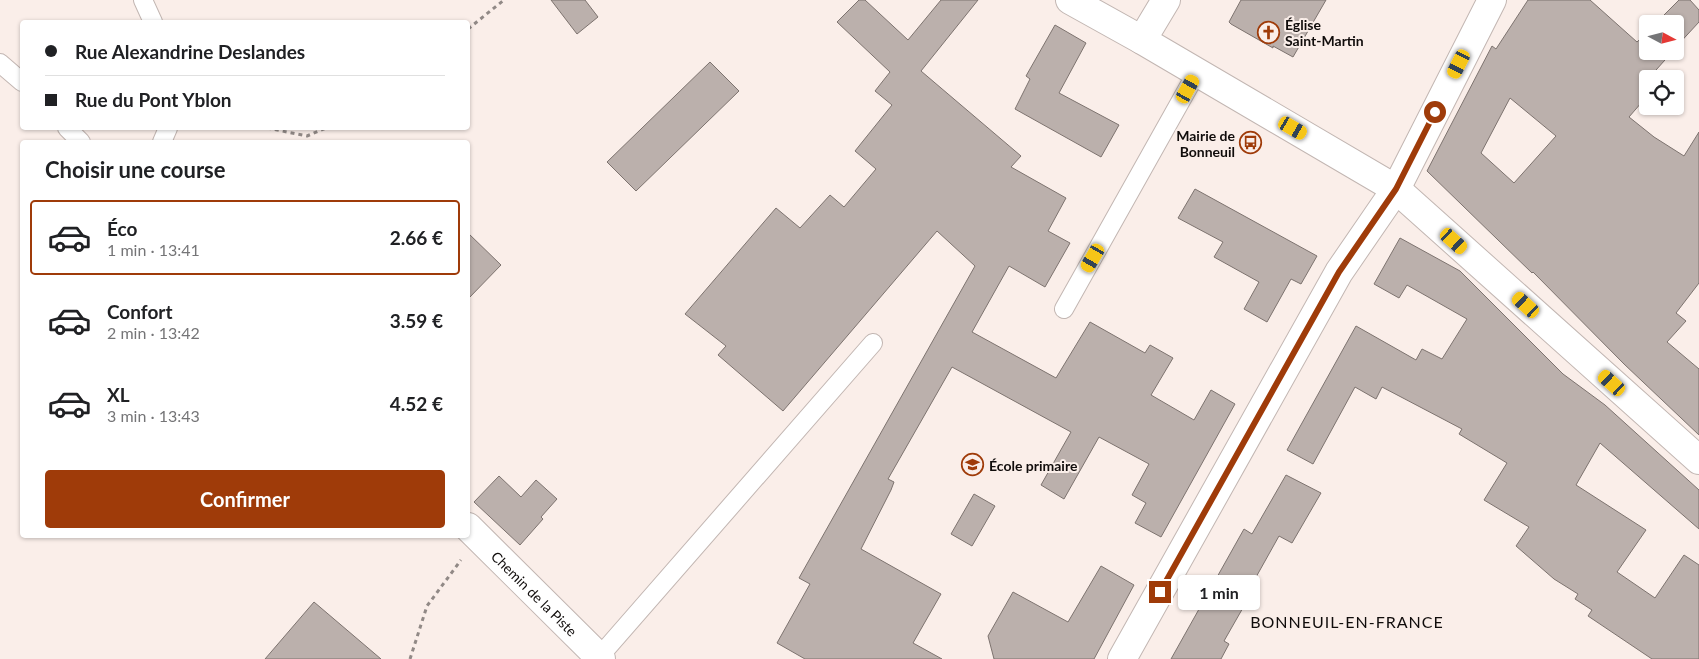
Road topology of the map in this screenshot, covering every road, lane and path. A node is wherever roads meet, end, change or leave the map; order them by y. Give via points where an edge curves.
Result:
1 (143, 0) edge
2 (504, 0) edge
3 (1070, 0) edge
4 (1166, 0) edge
5 (1492, 0) edge
6 (152, 20) edge
7 (470, 27) edge
8 (1142, 40) junction
9 (0, 63) edge
10 (1197, 72) junction
11 (20, 80) edge
12 (69, 130) edge
13 (277, 130) edge
14 (322, 130) edge
15 (79, 140) edge
16 (1396, 189) junction
17 (1064, 309) dead end
18 (873, 343) dead end
19 (1699, 460) edge
20 (472, 532) edge
21 (468, 538) edge
22 (600, 658) edge
23 (410, 659) edge
24 (1122, 659) edge

1 - 6 lane
2 - 7 path
3 - 8 street
4 - 8 street
5 - 16 street
8 - 10 street
9 - 11 lane
10 - 16 street
10 - 17 lane
12 - 15 lane
13 - 14 path via 308,136
16 - 19 street
16 - 24 street via 1339,272
18 - 22 lane
20 - 22 street, Chemin de la Piste
21 - 23 path via 427,606

